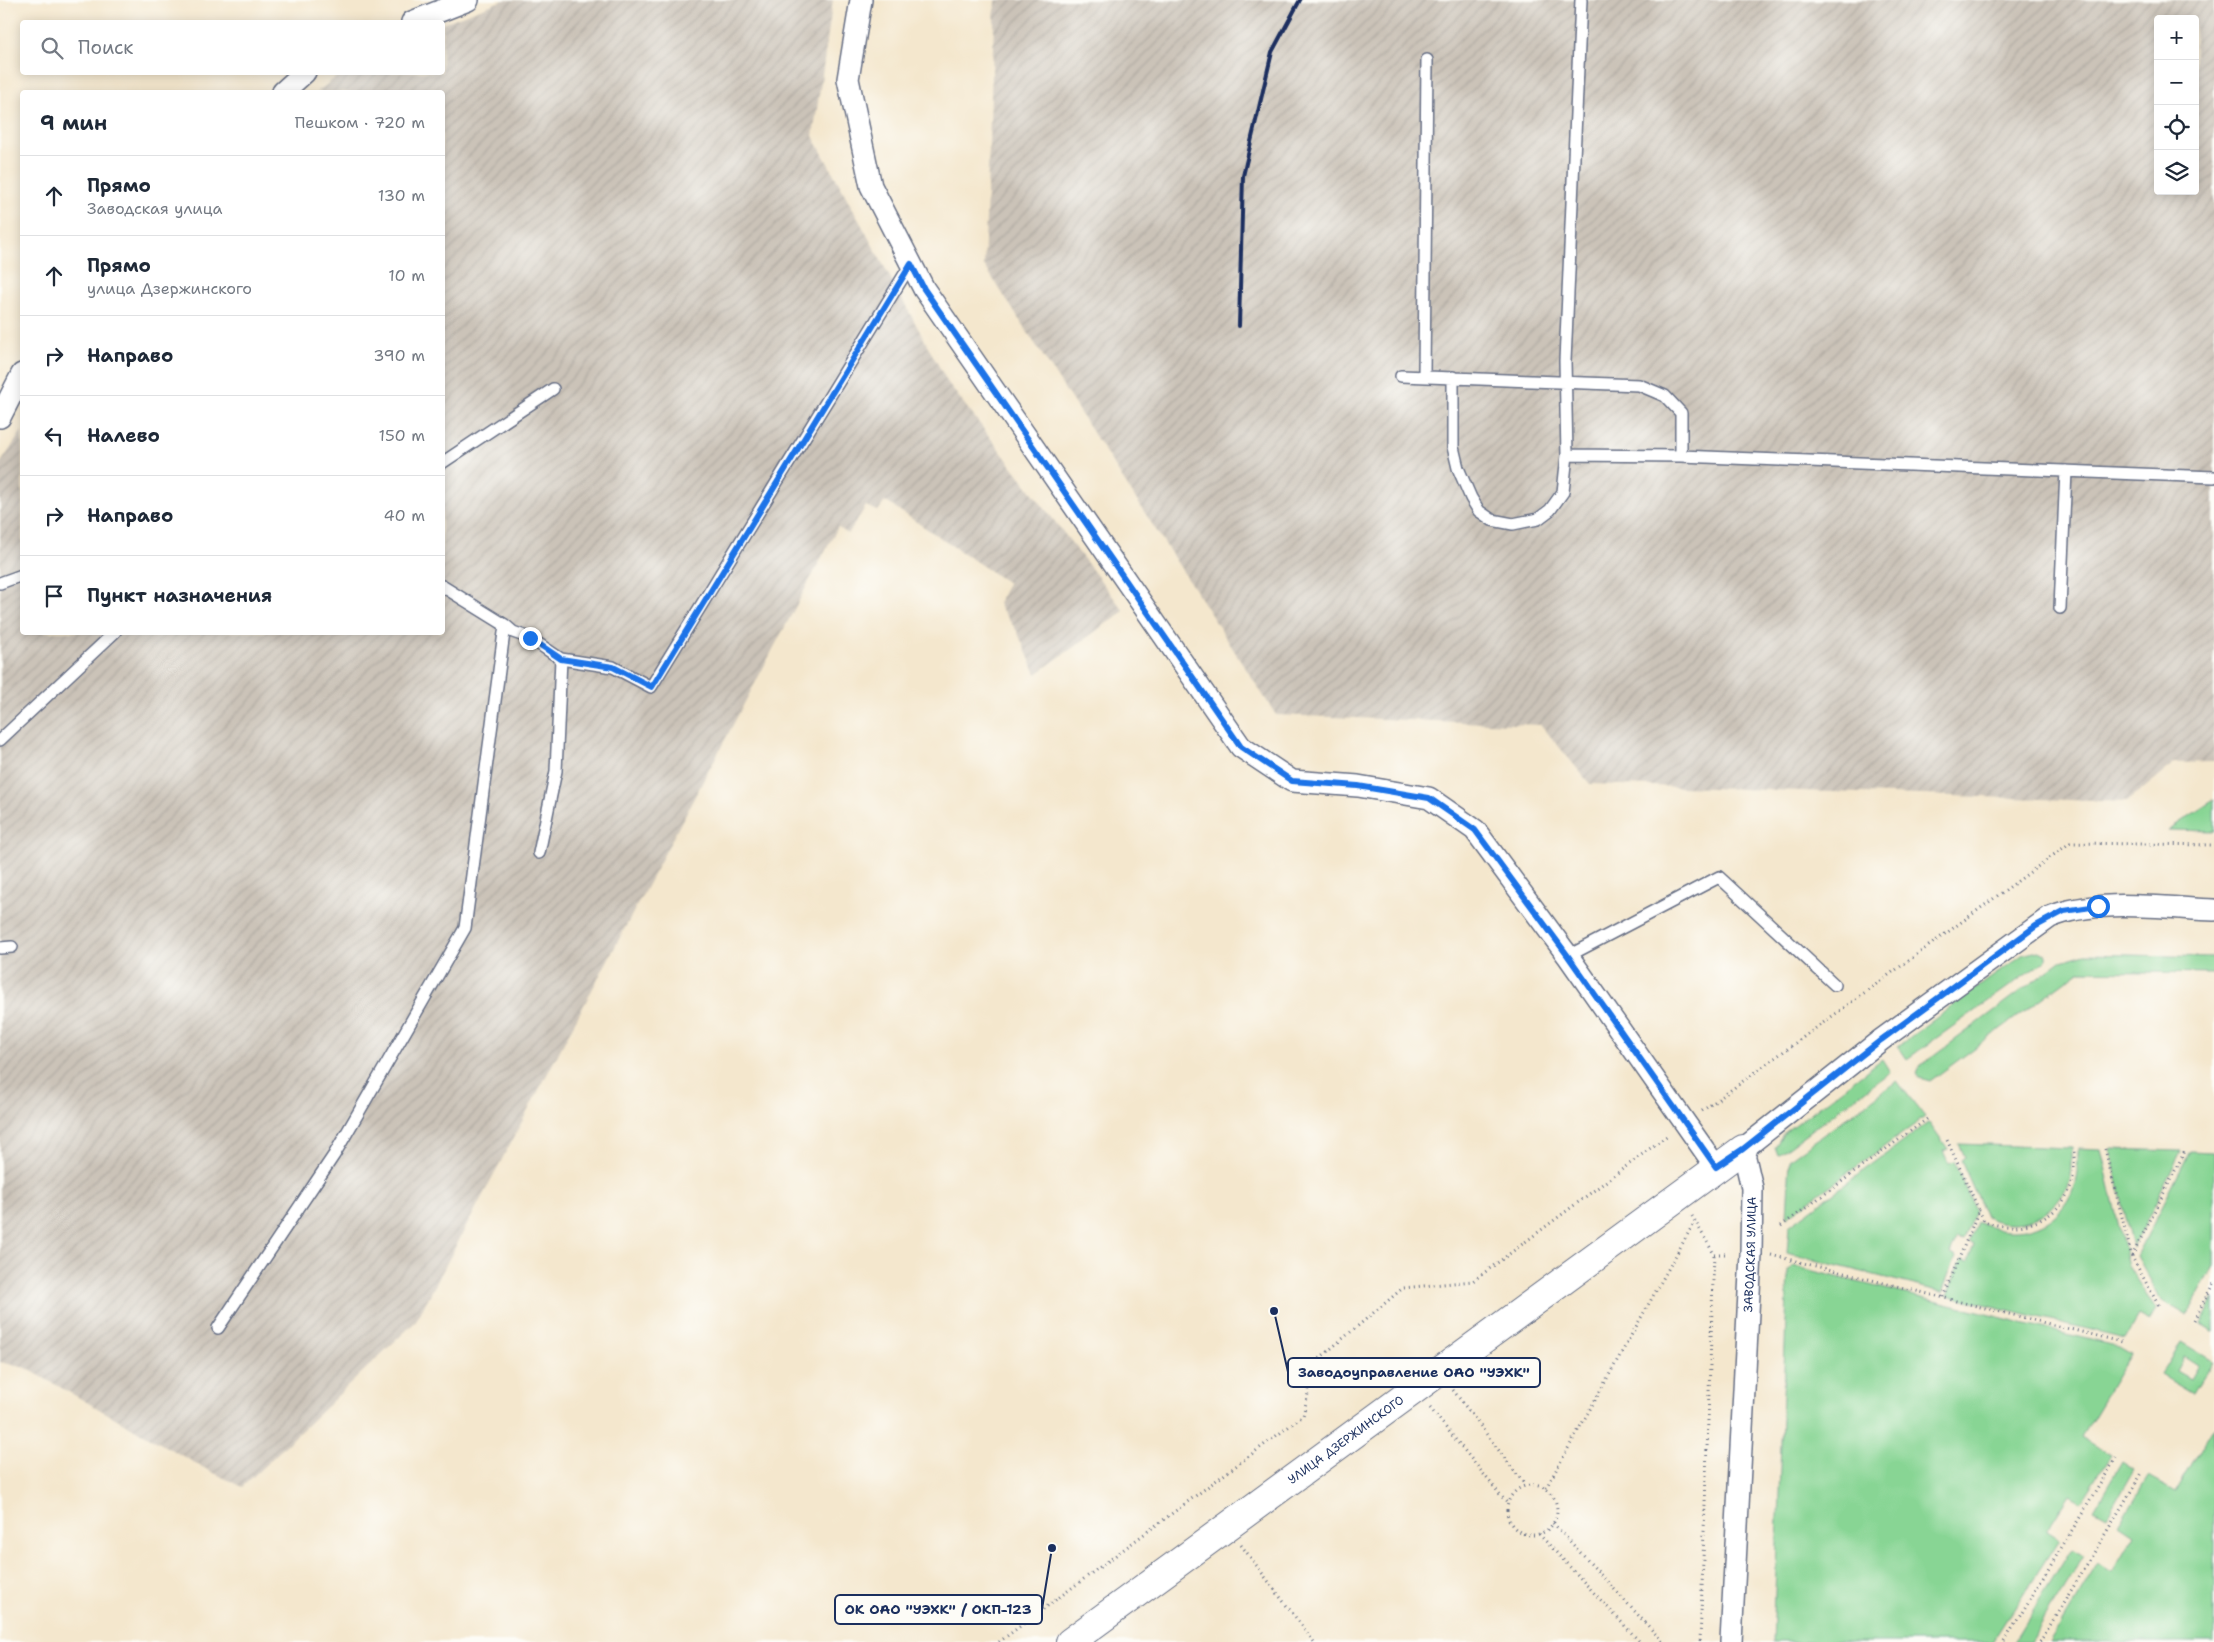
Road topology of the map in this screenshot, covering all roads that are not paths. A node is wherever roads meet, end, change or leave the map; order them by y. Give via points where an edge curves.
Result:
1 (468, 0) edge
2 (861, 0) edge
3 (1582, 0) edge
4 (417, 20) edge
5 (1427, 60) dead end
6 (302, 75) edge
7 (284, 90) edge
8 (911, 264) junction
9 (1401, 376) dead end
10 (1424, 376) junction
11 (1454, 377) junction
12 (20, 378) edge
13 (1566, 382) junction
14 (553, 389) dead end
15 (0, 417) edge
16 (1567, 455) junction
17 (1680, 456) junction
18 (445, 461) edge
19 (2066, 471) junction
20 (2214, 477) edge
21 (20, 576) edge
22 (0, 583) edge
23 (445, 588) edge
24 (2060, 608) dead end
25 (505, 625) junction
26 (112, 635) edge
27 (561, 659) junction
28 (0, 740) edge
29 (539, 853) dead end
30 (2214, 910) edge
31 (12, 947) dead end
32 (0, 948) edge
33 (1568, 956) junction
34 (1835, 985) dead end
35 (1743, 1149) junction
36 (1716, 1167) junction
37 (218, 1328) dead end
38 (1070, 1642) edge
39 (1731, 1642) edge

1 - 4 street
2 - 8 street via 848,79 871,186
3 - 13 lane
5 - 10 lane
6 - 7 street
8 - 27 lane via 652,687 613,667
8 - 33 street via 924,289 1241,747 1292,781 1358,786 1429,798 1475,830
9 - 10 lane
10 - 11 lane
11 - 13 lane
11 - 16 lane via 1454,447 1458,468 1479,511 1492,520 1512,524 1538,519 1550,510 1563,492
12 - 15 street
13 - 16 lane
13 - 17 lane via 1639,385 1665,396 1680,413
14 - 18 lane
16 - 17 lane
17 - 19 lane
19 - 20 lane
19 - 24 lane
21 - 22 lane
23 - 25 lane
25 - 27 lane
25 - 37 lane via 465,928 334,1155
26 - 28 lane
27 - 29 lane via 556,771
30 - 35 street via 2098,906 2064,911 2050,917 1881,1040
31 - 32 lane
33 - 34 lane via 1719,877
33 - 36 street
35 - 36 street, УЛИЦА ДЗЕРЖИНСКОГО
35 - 39 street, ЗАВОДСКАЯ УЛИЦА via 1752,1188 1751,1254
36 - 38 street, УЛИЦА ДЗЕРЖИНСКОГО

